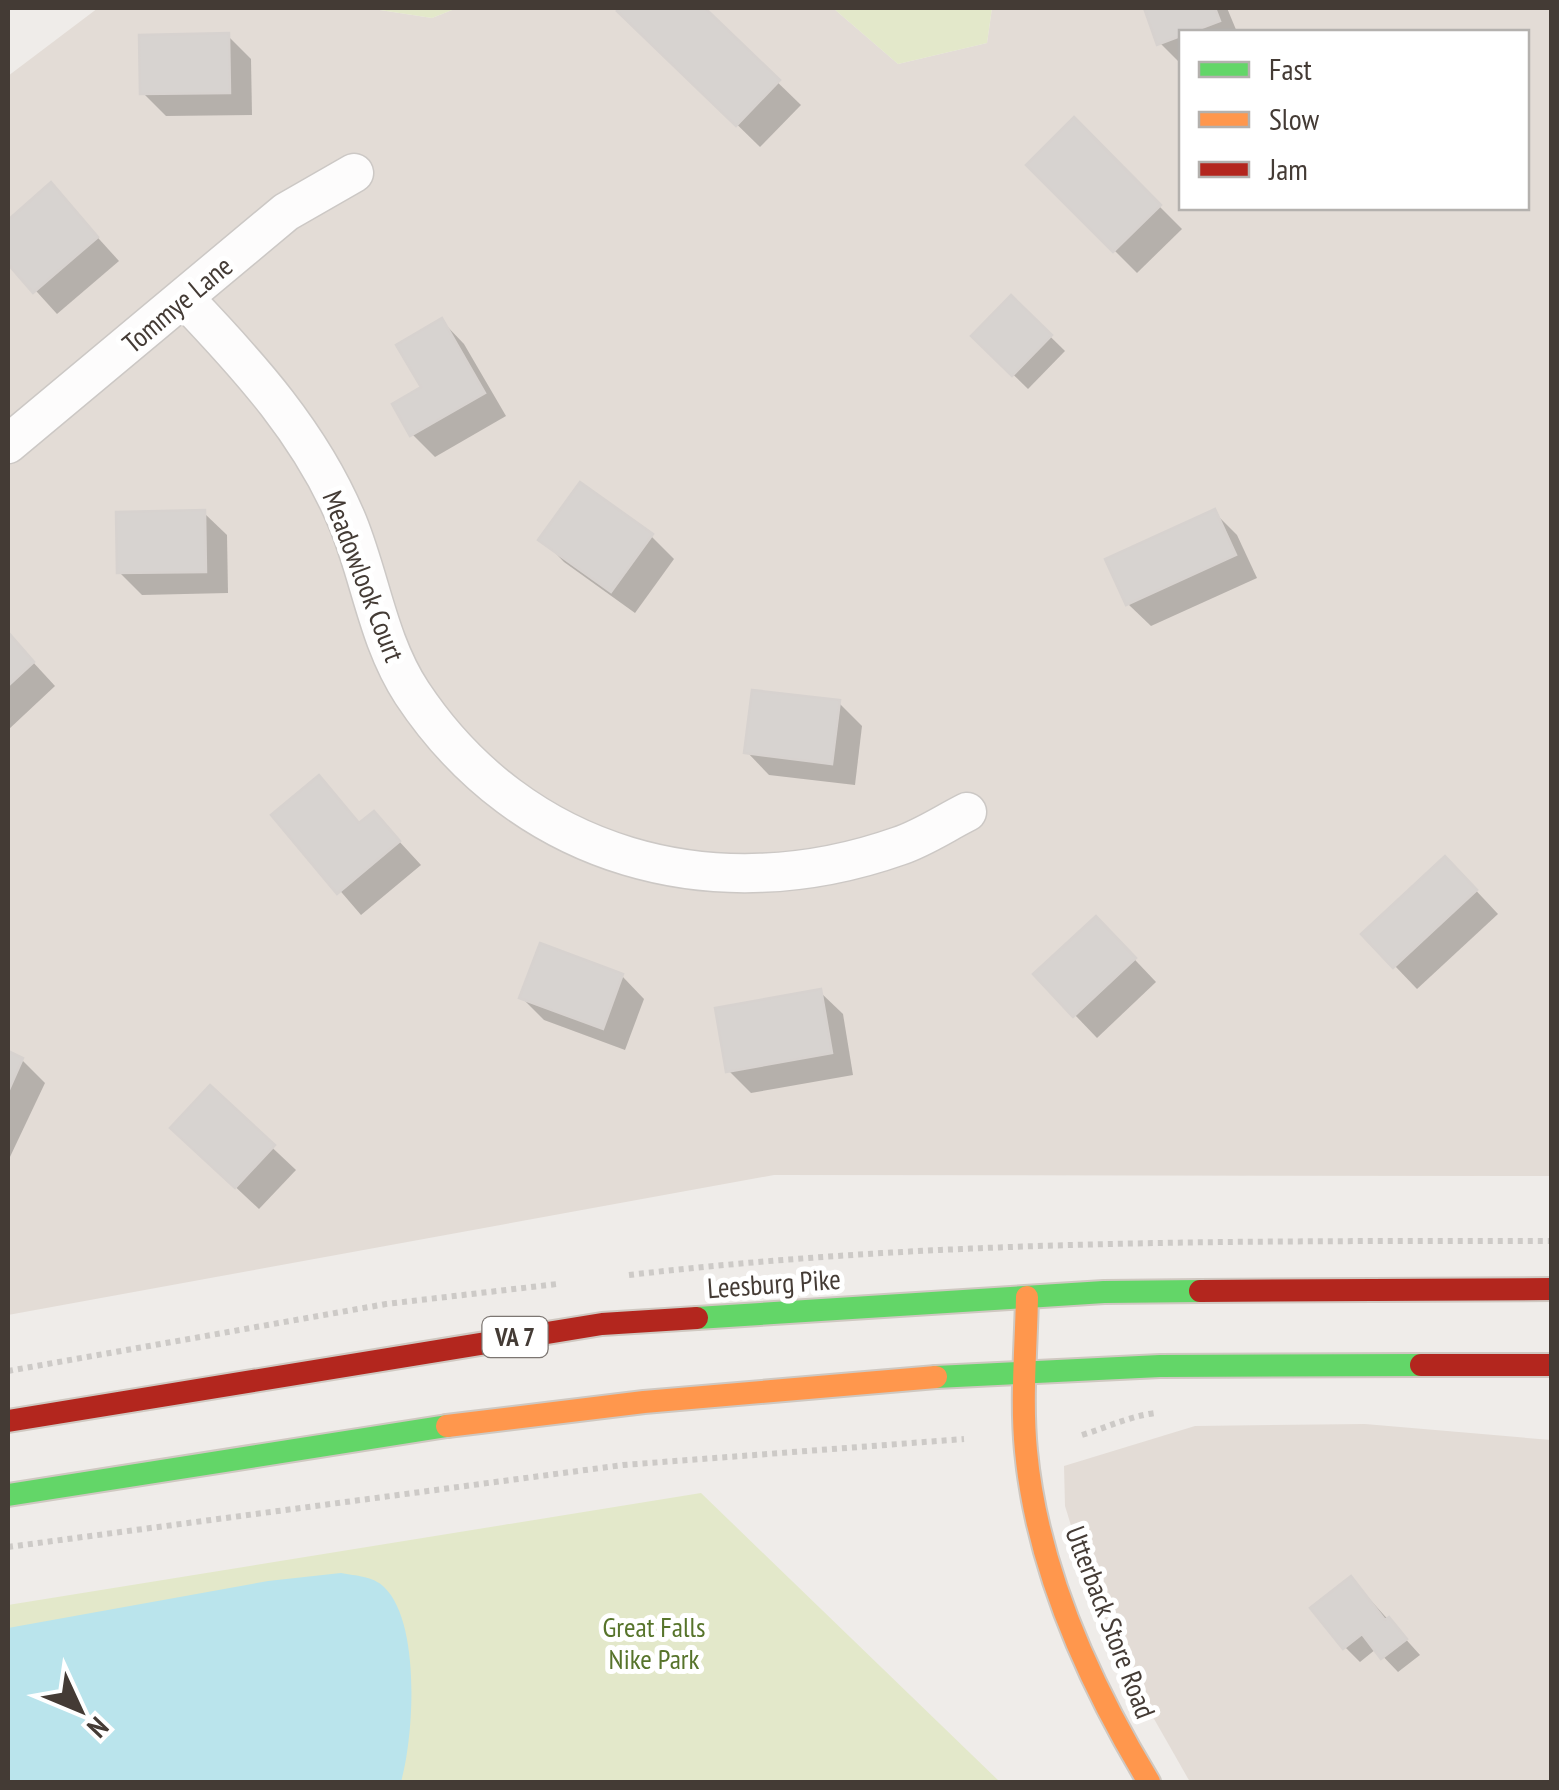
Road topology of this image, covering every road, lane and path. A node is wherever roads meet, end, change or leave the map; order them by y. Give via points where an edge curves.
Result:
1 (354, 173) dead end
2 (184, 298) junction
3 (8, 444) edge
4 (967, 812) dead end
5 (1552, 1289) edge
6 (1027, 1297) junction
7 (1552, 1365) edge
8 (1027, 1371) junction
9 (1163, 1412) dead end
10 (8, 1421) edge
11 (1082, 1435) dead end
12 (964, 1439) dead end
13 (8, 1495) edge
14 (8, 1546) edge
15 (1148, 1782) edge

1 - 2 street, Tommye Lane via 286,212
2 - 3 street, Tommye Lane
2 - 4 street, Meadowlook Court via 296,426 349,525 389,652 412,692 446,738 510,798 618,854 696,874 840,864 902,846
5 - 6 main road, Leesburg Pike / VA 7
6 - 8 main road, Utterback Store Road
6 - 10 main road, Leesburg Pike / VA 7 via 602,1324
7 - 8 main road
8 - 13 main road via 559,1409
8 - 15 main road, Utterback Store Road via 1028,1472 1054,1574 1099,1686
9 - 11 path via 1116,1418
12 - 14 path via 622,1466

